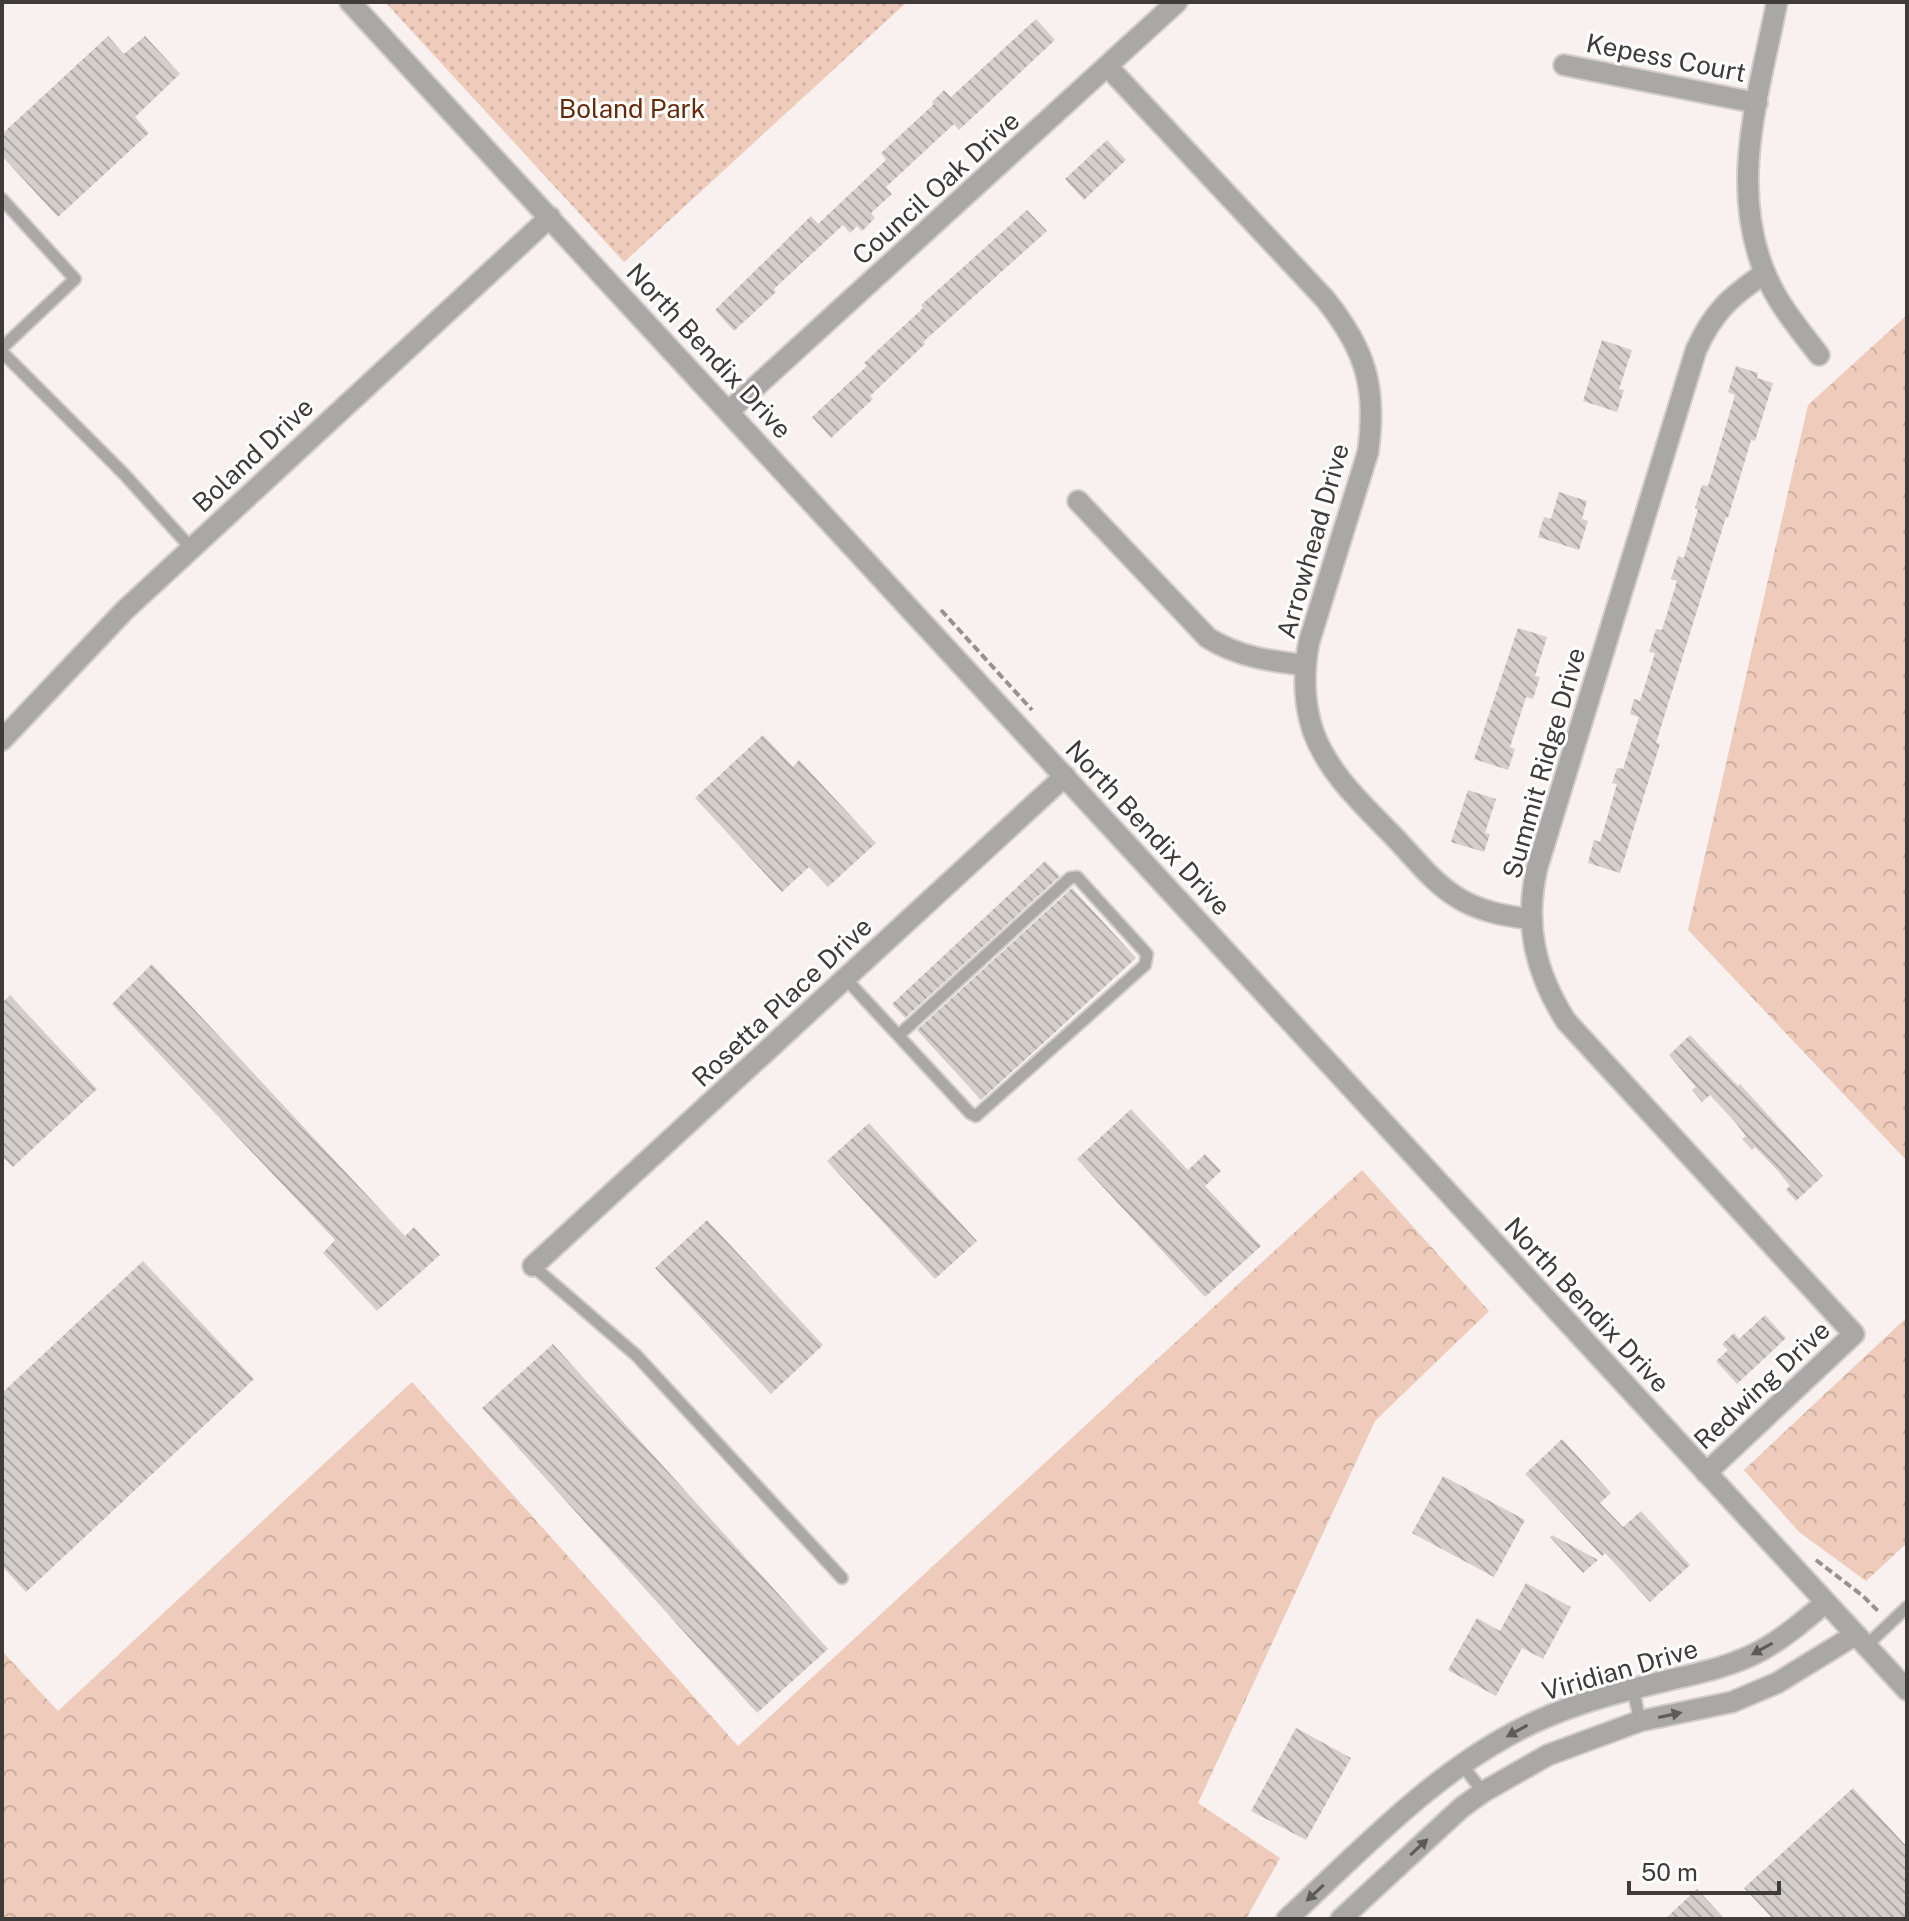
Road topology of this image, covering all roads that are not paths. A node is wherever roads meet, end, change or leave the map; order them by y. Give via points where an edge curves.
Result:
1 (350, 2) edge
2 (1177, 2) edge
3 (1777, 2) edge
4 (1564, 65) dead end
5 (1108, 67) junction
6 (1757, 103) junction
7 (2, 199) edge
8 (550, 217) junction
9 (1765, 273) junction
10 (2, 350) edge
11 (1819, 355) dead end
12 (729, 411) junction
13 (1078, 501) dead end
14 (191, 548) junction
15 (1305, 665) junction
16 (2, 740) edge
17 (1065, 776) junction
18 (1530, 919) junction
19 (845, 978) junction
20 (899, 1035) junction
21 (533, 1266) joint
22 (1854, 1334) joint
23 (1706, 1473) junction
24 (842, 1578) dead end
25 (1825, 1603) junction
26 (1907, 1607) edge
27 (1860, 1641) junction
28 (1633, 1689) junction
29 (1907, 1690) edge
30 (1640, 1721) junction
31 (1463, 1766) junction
32 (1483, 1792) junction
33 (1287, 1919) edge
34 (1341, 1919) edge

1 - 8 street, North Bendix Drive
2 - 5 street, Council Oak Drive
3 - 6 street
4 - 6 street, Kepess Court
5 - 12 street, Council Oak Drive
5 - 15 street, Arrowhead Drive via 1325,299 1353,338 1368,373 1368,452
6 - 9 street via 1748,207
7 - 10 lane via 75,279
8 - 12 street, North Bendix Drive
8 - 14 street, Boland Drive
9 - 11 street
9 - 18 street, Summit Ridge Drive via 1720,308 1696,350 1537,868
10 - 14 lane
12 - 17 street, North Bendix Drive
13 - 15 street via 1208,638 1253,658
14 - 16 street, Boland Drive
15 - 18 street, Arrowhead Drive via 1314,735 1350,791 1456,897 1489,912
17 - 19 street, Rosetta Place Drive
17 - 23 street, North Bendix Drive
18 - 22 street, Summit Ridge Drive via 1539,971 1566,1021
19 - 20 lane
19 - 21 street, Rosetta Place Drive
20 - 20 lane via 976,1116 1145,965 1147,954 1077,877 1070,878
21 - 24 lane via 636,1355
22 - 23 street, Redwing Drive
23 - 25 street, North Bendix Drive
25 - 27 street, North Bendix Drive
25 -> 28 street, Viridian Drive via 1761,1651 1721,1668
26 - 27 lane
27 - 29 street, North Bendix Drive
30 -> 27 street via 1732,1702
28 - 30 lane
28 -> 31 street, Viridian Drive via 1533,1723
30 - 32 street via 1548,1755
31 - 32 lane
31 -> 33 street, Viridian Drive via 1406,1810
34 -> 32 street

